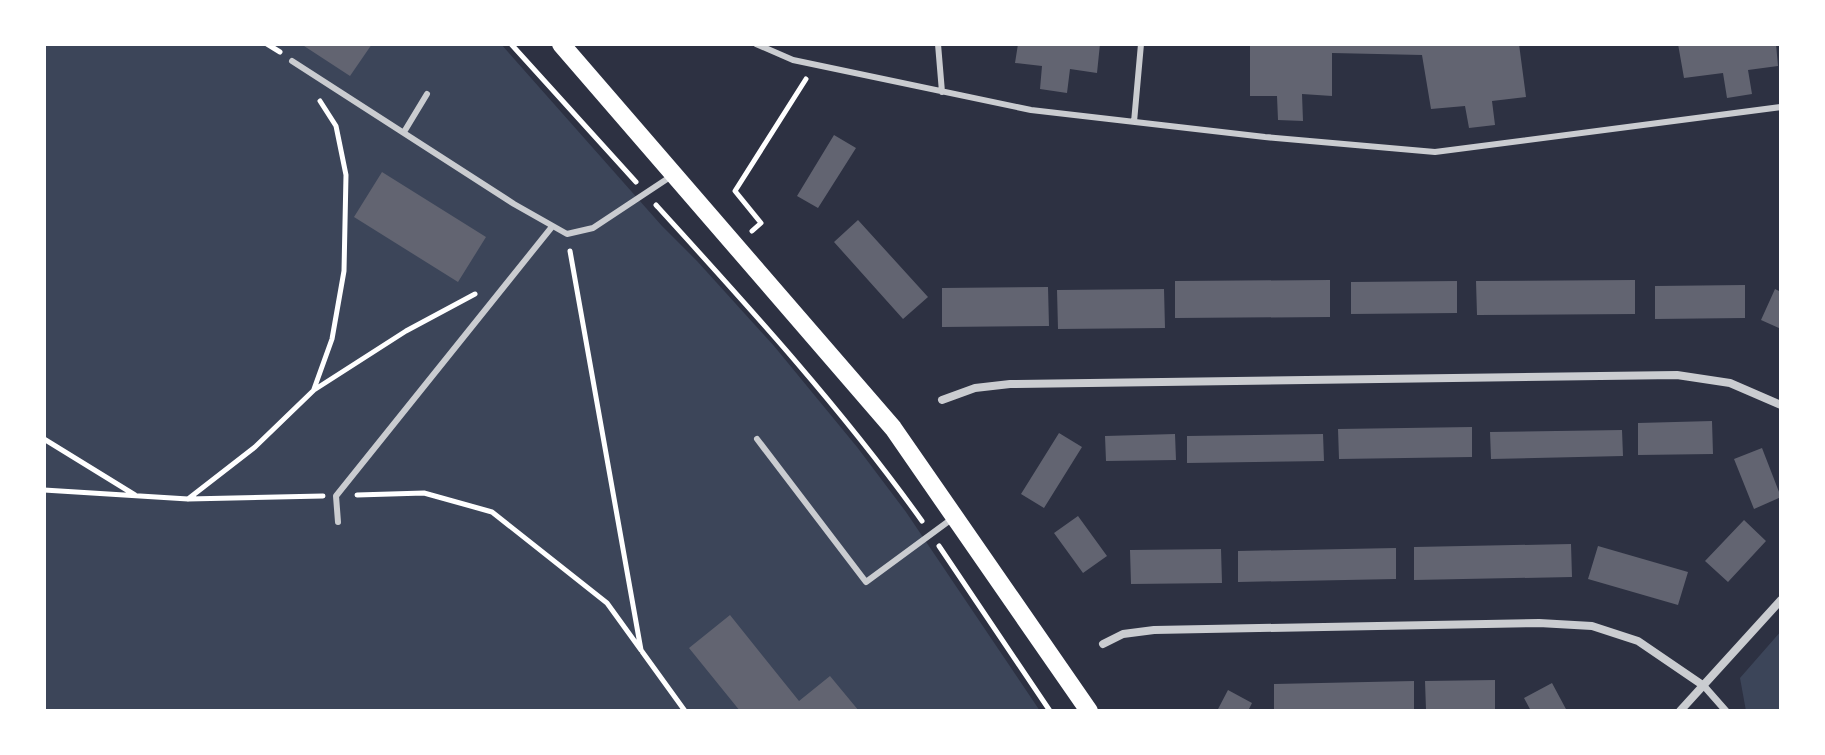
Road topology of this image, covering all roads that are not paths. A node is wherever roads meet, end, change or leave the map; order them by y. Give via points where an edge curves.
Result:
1 (561, 44) edge
2 (756, 44) edge
3 (938, 44) edge
4 (1141, 44) edge
5 (292, 61) dead end
6 (942, 92) junction
7 (427, 94) dead end
8 (1781, 107) edge
9 (1134, 122) junction
10 (404, 132) junction
11 (673, 175) junction
12 (551, 228) junction
13 (942, 400) dead end
14 (1781, 405) edge
15 (757, 439) dead end
16 (954, 517) junction
17 (338, 522) dead end
18 (1781, 600) edge
19 (1103, 644) dead end
20 (1704, 686) junction
21 (1089, 711) edge
22 (1680, 711) edge
23 (1726, 711) edge

1 - 11 main road
2 - 6 lane via 793,60
3 - 6 lane
4 - 9 lane
5 - 10 lane
6 - 9 lane via 1031,110
7 - 10 lane
8 - 9 lane via 1435,152
10 - 12 lane
11 - 12 lane via 593,228 567,234
11 - 16 main road via 893,428
12 - 17 lane via 336,496
13 - 14 street via 975,388 1010,384 1677,375 1730,383
15 - 16 lane via 866,582
16 - 21 main road
18 - 20 street
19 - 20 street via 1123,634 1154,630 1592,626 1638,641
20 - 22 street
20 - 23 street

